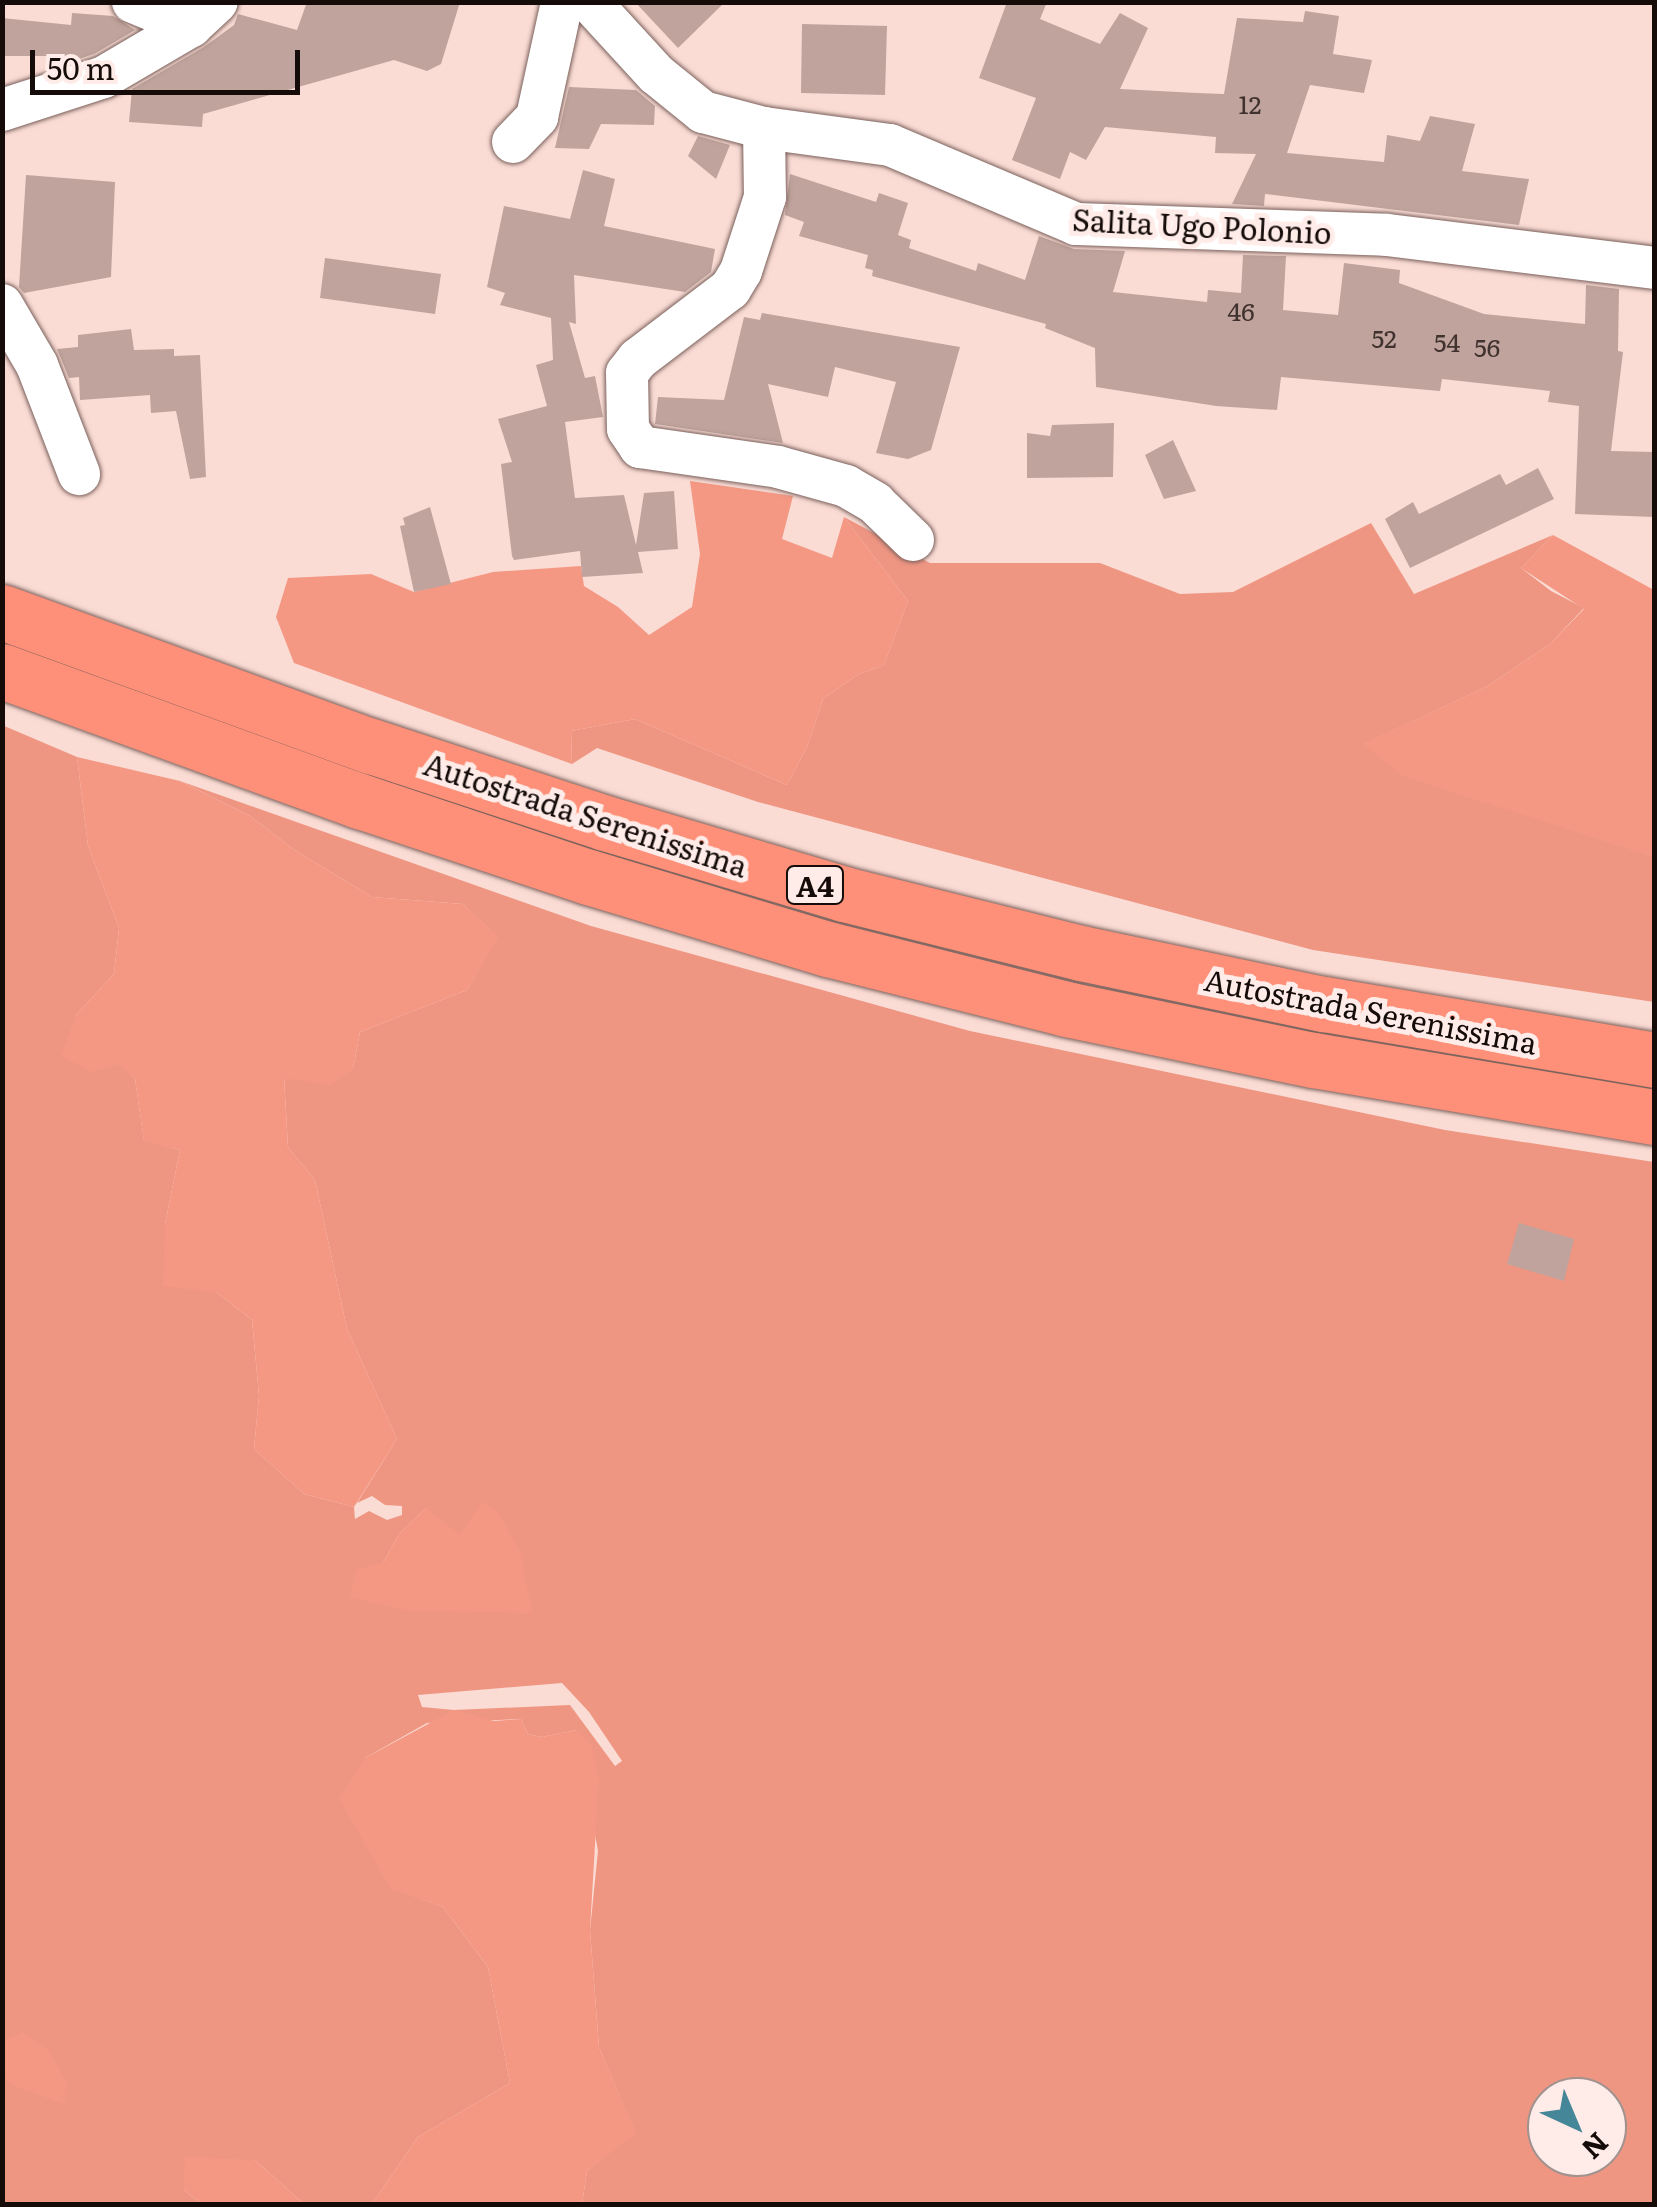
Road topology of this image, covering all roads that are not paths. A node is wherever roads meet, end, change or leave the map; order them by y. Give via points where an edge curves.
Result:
1 (133, 2) edge
2 (562, 2) edge
3 (590, 2) edge
4 (204, 14) edge
5 (2, 110) edge
6 (764, 128) junction
7 (514, 142) dead end
8 (1654, 268) edge
9 (2, 305) edge
10 (79, 474) dead end
11 (914, 540) dead end
12 (2, 612) edge
13 (2, 671) edge
14 (1654, 1060) edge
15 (1654, 1117) edge

1 - 4 street
2 - 7 street via 537,117
3 - 6 street, Salita Ugo Polonio via 656,74 703,112
4 - 5 street via 104,76
6 - 8 street, Salita Ugo Polonio via 890,145 1076,224 1386,235
6 - 11 street via 765,197 741,271 730,289 628,373 628,429 640,446 778,467 846,486
9 - 10 street via 37,365
12 - 14 highway, Autostrada Serenissima / A4 via 371,746 844,894 1324,1004
13 - 15 highway, Autostrada Serenissima / A4 via 360,801 828,949 1066,1009 1313,1060

